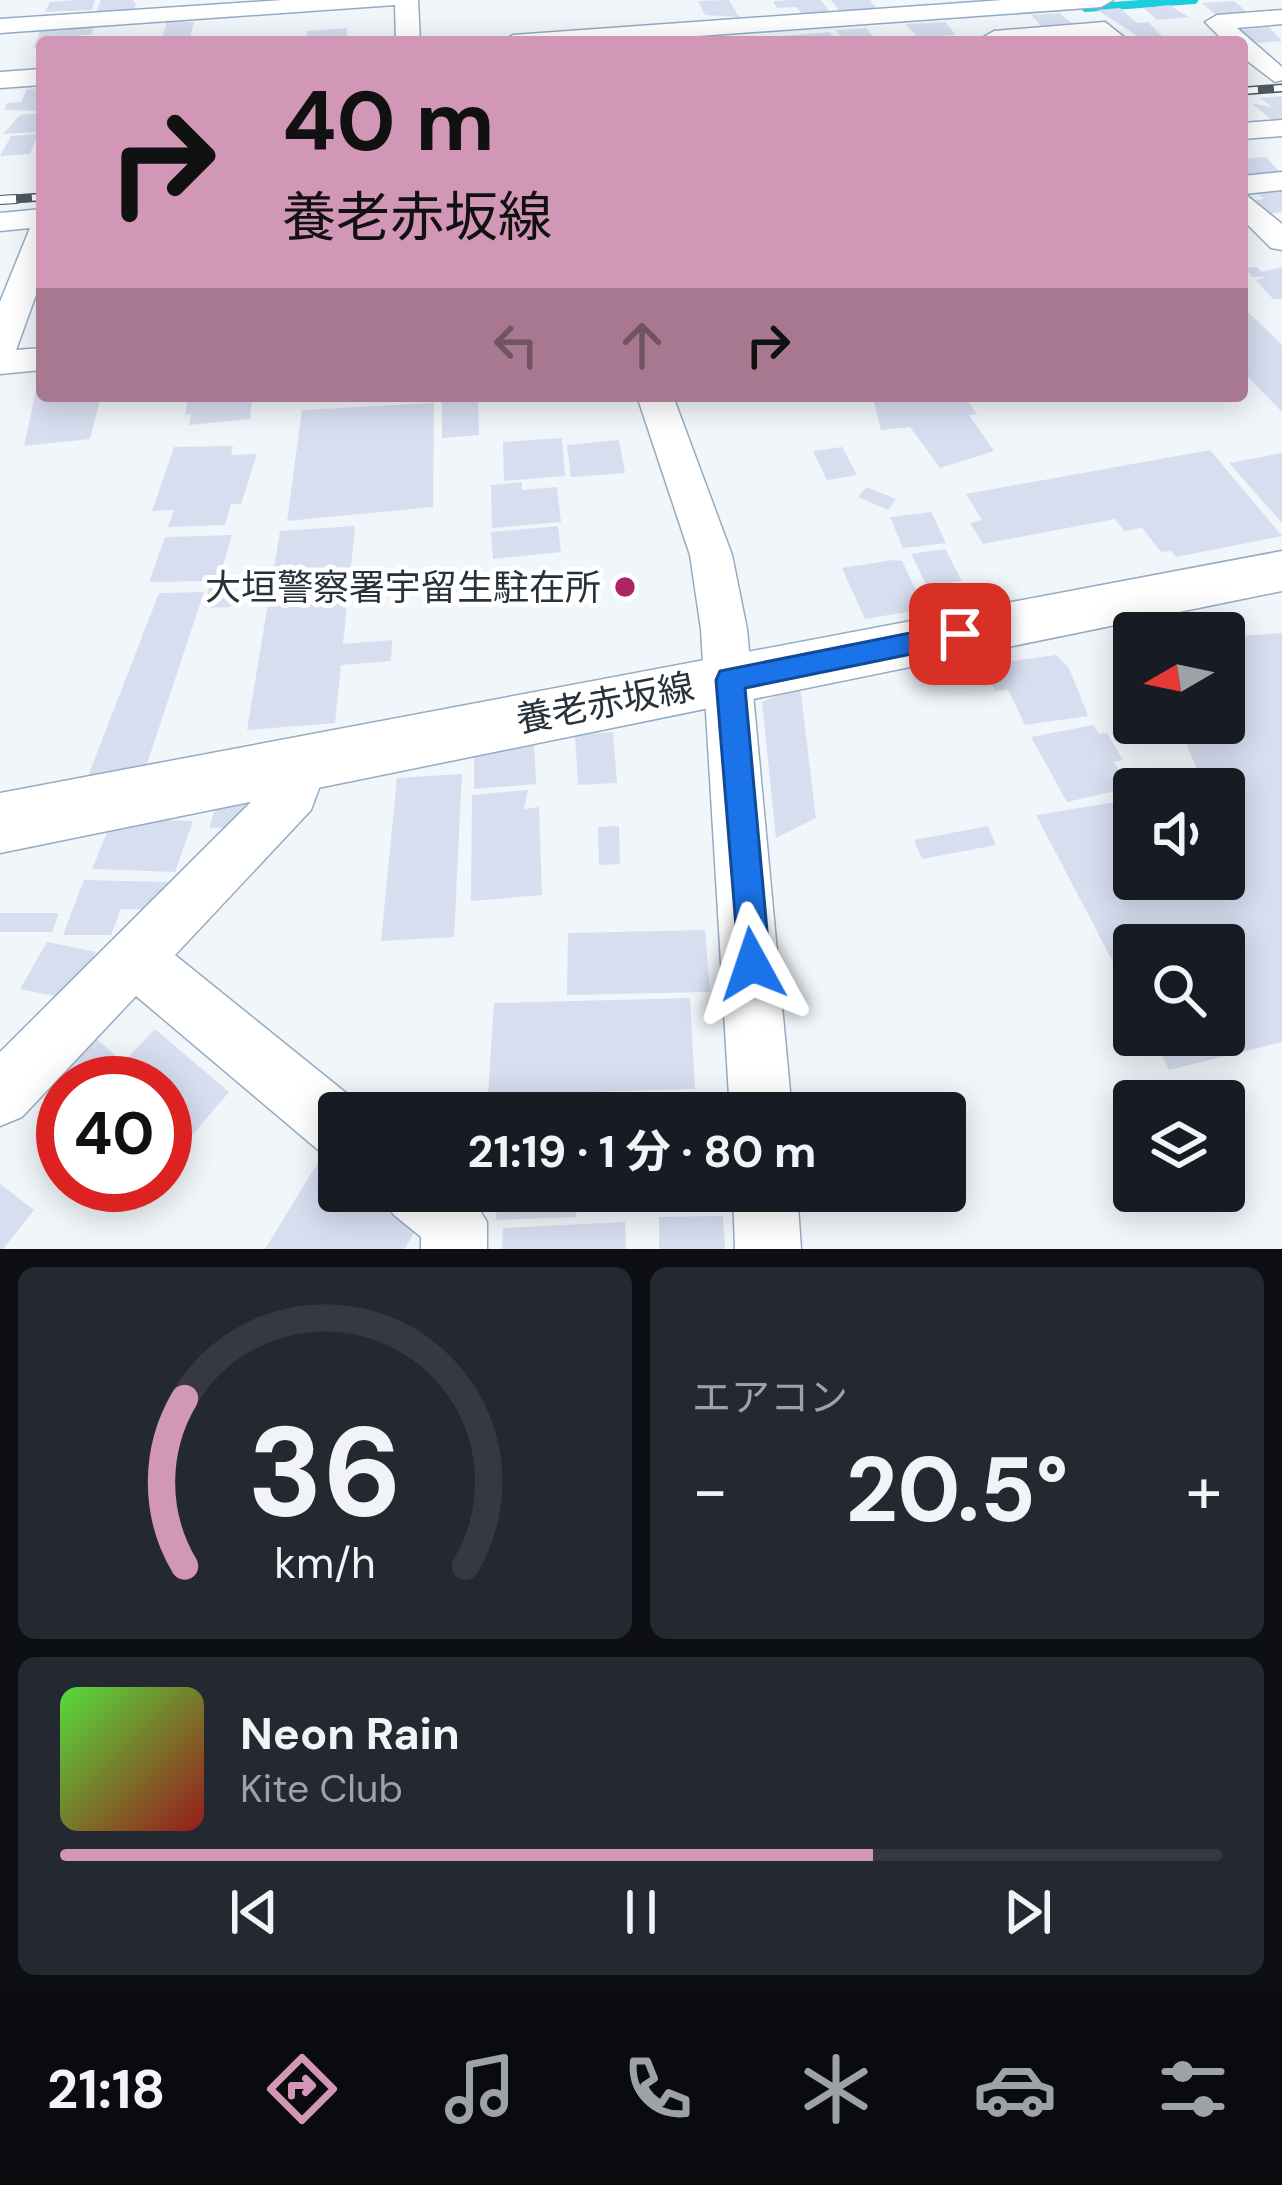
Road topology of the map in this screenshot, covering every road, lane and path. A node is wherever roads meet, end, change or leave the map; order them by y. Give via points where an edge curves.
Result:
1 (387, 0) edge
2 (406, 0) edge
3 (683, 0) edge
4 (1100, 0) edge
5 (1002, 3) edge
6 (951, 5) edge
7 (156, 8) edge
8 (1282, 17) edge
9 (894, 25) edge
10 (0, 26) edge
11 (408, 36) edge
12 (676, 36) edge
13 (1019, 36) edge
14 (1112, 36) edge
15 (1233, 36) edge
16 (1248, 49) edge
17 (1278, 73) edge
18 (1248, 76) edge
19 (36, 77) edge
20 (2, 82) edge
21 (1282, 128) edge
22 (1248, 131) edge
23 (1282, 182) edge
24 (1248, 185) edge
25 (1248, 208) edge
26 (36, 219) edge
27 (0, 222) edge
28 (1282, 241) edge
29 (36, 249) edge
30 (1282, 255) edge
31 (1248, 257) edge
32 (0, 348) edge
33 (36, 360) edge
34 (0, 363) edge
35 (658, 402) edge
36 (1282, 571) edge
37 (730, 680) junction
38 (305, 759) junction
39 (0, 823) edge
40 (137, 960) junction
41 (759, 1092) edge
42 (0, 1096) edge
43 (318, 1110) edge
44 (442, 1212) edge
45 (766, 1212) edge
46 (454, 1249) edge
47 (768, 1249) edge

1 - 7 street
2 - 11 street
3 - 12 street via 689,13
4 - 5 street
5 - 6 street
6 - 9 street
7 - 10 street
8 - 15 street via 1217,22
9 - 12 street
13 - 14 street via 1105,29
16 - 17 street
17 - 18 street
19 - 20 street
21 - 22 street
23 - 24 street
25 - 28 street
26 - 27 street
29 - 32 street
30 - 31 street
33 - 34 street
35 - 37 street via 711,555
36 - 37 main road, 養老赤坂線
37 - 38 main road, 養老赤坂線
37 - 41 street
38 - 39 main road, 養老赤坂線
38 - 40 street via 293,794
40 - 42 street
40 - 43 street
44 - 46 street via 454,1222
45 - 47 street

